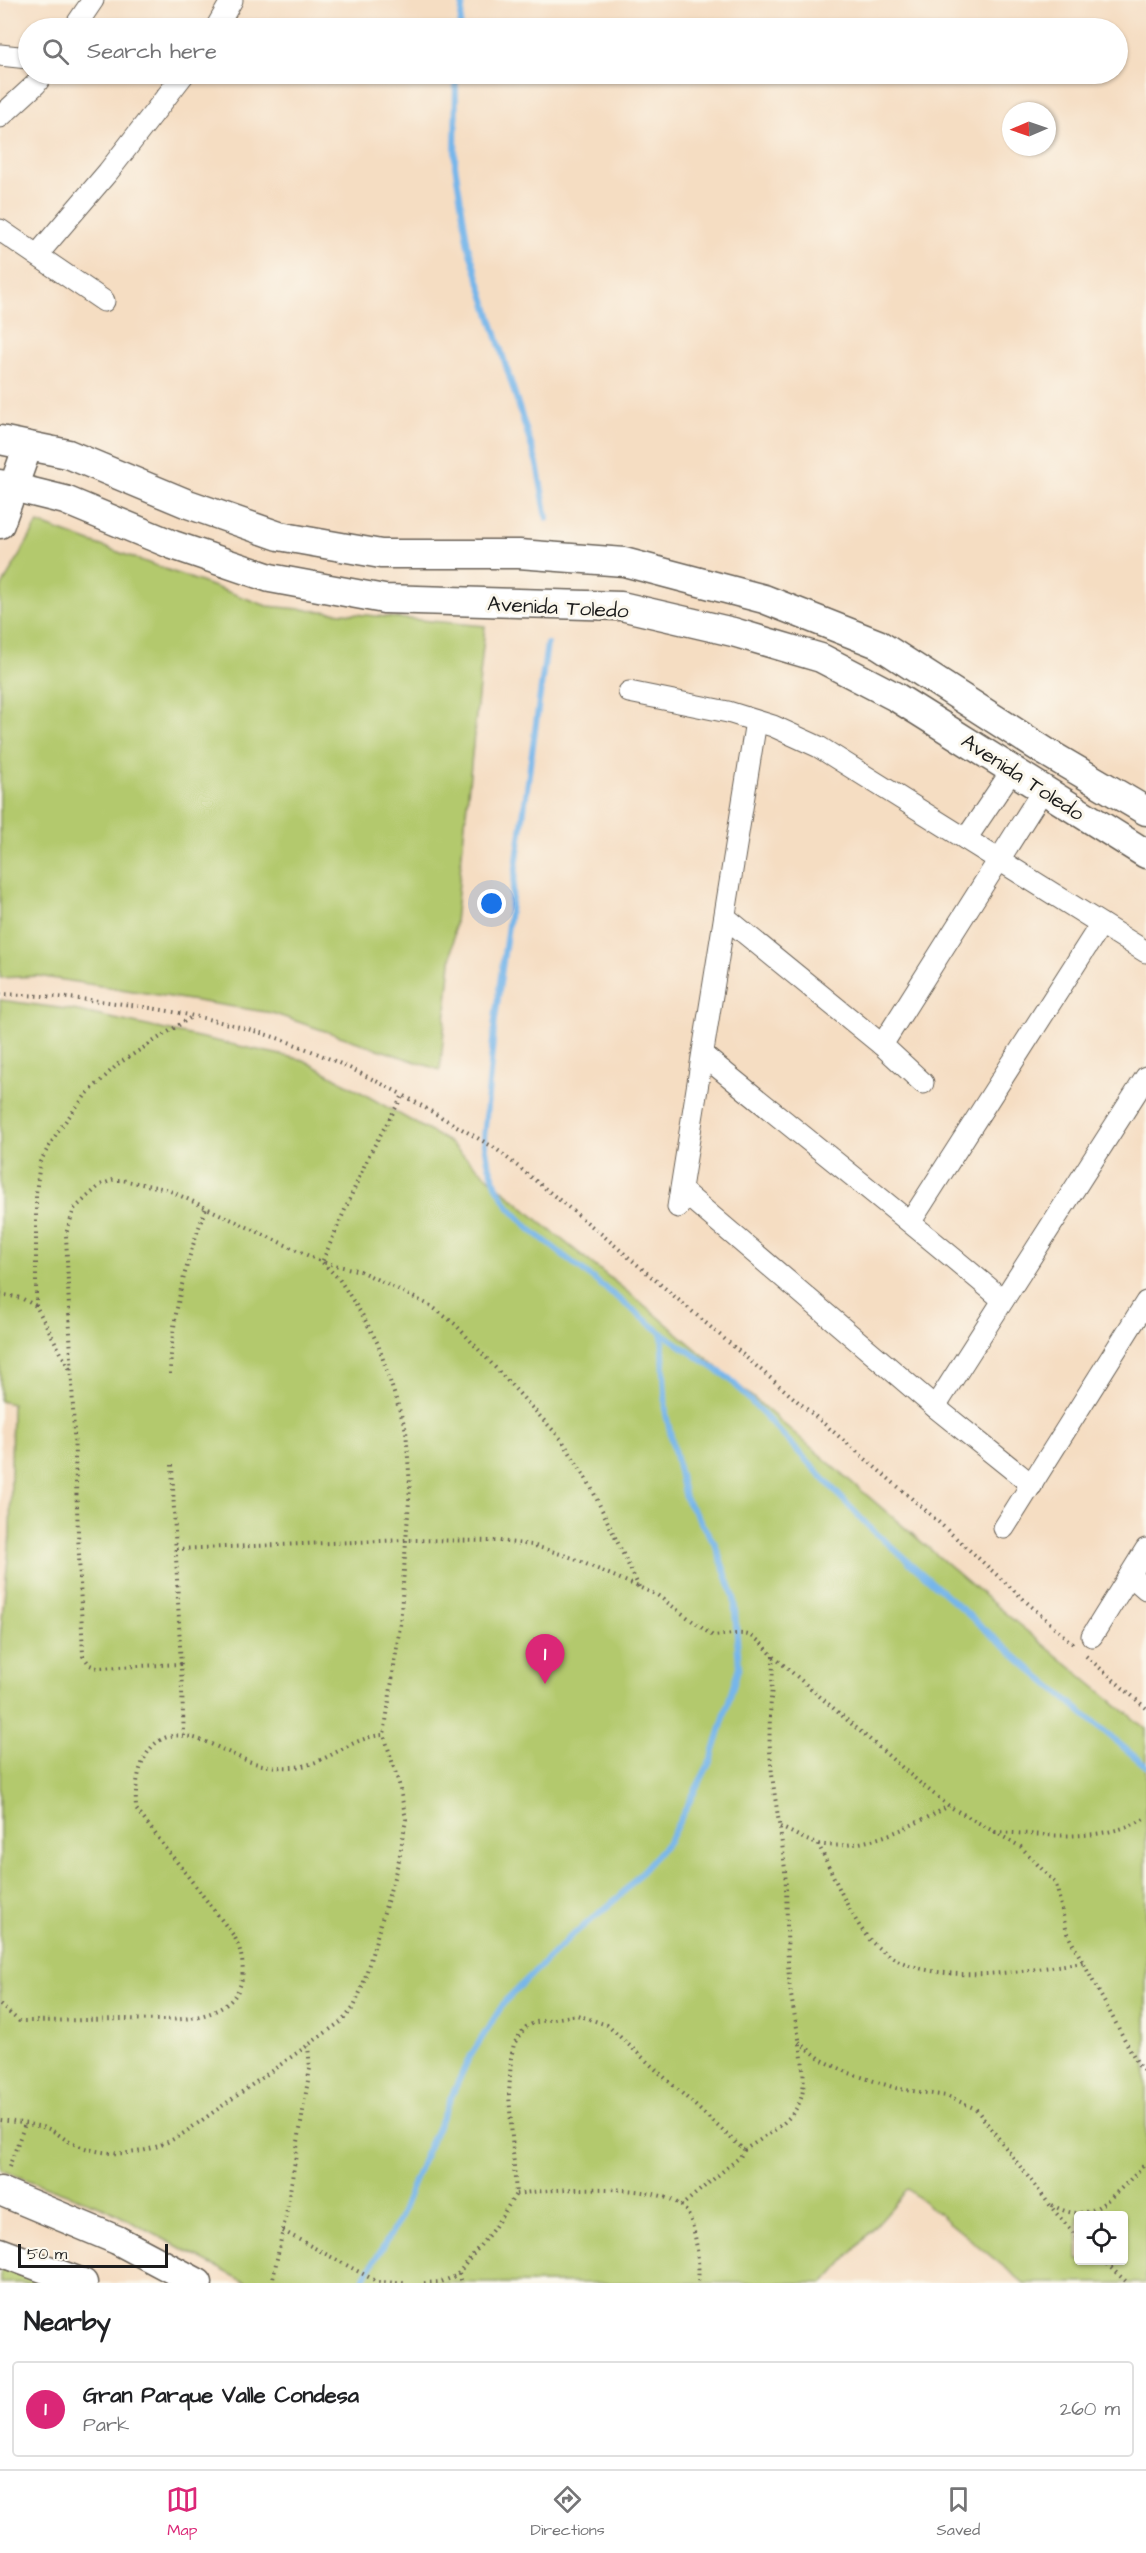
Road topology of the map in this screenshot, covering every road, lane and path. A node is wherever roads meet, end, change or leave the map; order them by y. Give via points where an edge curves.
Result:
1 (93, 0) edge
2 (232, 0) edge
3 (81, 18) edge
4 (222, 18) edge
5 (0, 55) edge
6 (18, 57) edge
7 (36, 84) edge
8 (176, 84) edge
9 (0, 117) edge
10 (0, 230) edge
11 (37, 255) junction
12 (104, 301) dead end
13 (0, 440) edge
14 (28, 446) junction
15 (7, 485) edge
16 (0, 524) edge
17 (628, 692) dead end
18 (756, 721) junction
19 (1046, 752) junction
20 (1028, 780) junction
21 (1146, 811) edge
22 (966, 839) junction
23 (1146, 854) edge
24 (999, 860) junction
25 (724, 917) junction
26 (1101, 924) junction
27 (1146, 952) edge
28 (0, 994) edge
29 (194, 1016) junction
30 (882, 1046) junction
31 (703, 1055) junction
32 (1146, 1077) edge
33 (923, 1083) dead end
34 (403, 1095) junction
35 (206, 1208) junction
36 (911, 1221) junction
37 (322, 1262) junction
38 (0, 1294) edge
39 (1003, 1300) junction
40 (1146, 1302) edge
41 (36, 1306) junction
42 (72, 1374) junction
43 (170, 1374) dead end
44 (935, 1407) junction
45 (172, 1465) dead end
46 (1032, 1485) junction
47 (1004, 1528) dead end
48 (406, 1540) junction
49 (1146, 1549) edge
50 (176, 1550) junction
51 (1130, 1575) junction
52 (639, 1587) junction
53 (1146, 1589) edge
54 (1092, 1636) dead end
55 (773, 1656) junction
56 (181, 1664) junction
57 (1146, 1707) edge
58 (384, 1735) junction
59 (184, 1736) junction
60 (949, 1806) junction
61 (1146, 1818) edge
62 (779, 1827) junction
63 (994, 1832) junction
64 (818, 1844) junction
65 (1084, 1962) junction
66 (0, 2005) edge
67 (798, 2041) junction
68 (308, 2046) junction
69 (1146, 2073) edge
70 (0, 2120) edge
71 (25, 2124) junction
72 (744, 2150) junction
73 (1146, 2163) edge
74 (4, 2179) edge
75 (516, 2194) junction
76 (1048, 2203) junction
77 (681, 2206) junction
78 (283, 2231) junction
79 (1074, 2233) edge
80 (0, 2252) edge
81 (1108, 2265) edge
82 (459, 2273) junction
83 (378, 2282) edge
84 (82, 2283) edge
85 (198, 2283) edge
86 (272, 2283) edge
87 (404, 2283) edge
88 (424, 2283) edge
89 (462, 2283) edge
90 (698, 2283) edge
91 (1128, 2283) edge

1 - 3 street
2 - 4 street
5 - 6 street
7 - 9 street
8 - 11 street
10 - 11 street
11 - 12 street
13 - 14 street, Avenida Toledo
14 - 15 street
14 - 19 street, Avenida Toledo via 68,454 188,504 279,536 381,554 519,554 624,562 764,599 878,644
15 - 16 street
15 - 20 street, Avenida Toledo via 65,500 173,545 270,579 384,599 621,606 733,632 821,658 896,696
17 - 18 street
18 - 22 street via 819,747
18 - 25 street
19 - 20 street
19 - 21 street, Avenida Toledo
20 - 22 street
20 - 23 street, Avenida Toledo
20 - 24 street
22 - 24 street
24 - 26 street
24 - 30 street
25 - 30 street
25 - 31 street
26 - 27 street
26 - 36 street
28 - 29 path via 67,996
29 - 34 path via 339,1062
29 - 41 path via 118,1064 85,1096 40,1162 36,1193
30 - 33 street
31 - 36 street
31 - 44 street via 680,1198
32 - 39 street
34 - 37 path via 369,1155
34 - 57 path via 495,1148 599,1232 924,1509
35 - 37 path
35 - 42 path via 166,1189 113,1180 100,1185 74,1209 66,1234
35 - 43 path via 178,1295
36 - 39 street
37 - 48 path via 339,1279 363,1316 378,1344 398,1401 406,1430 410,1486
37 - 52 path via 360,1271 431,1306 455,1324 562,1440 590,1485
38 - 41 path
39 - 44 street
40 - 46 street
41 - 42 path
42 - 56 path via 83,1656 97,1668
44 - 46 street
45 - 50 path
46 - 47 street
48 - 50 path
48 - 52 path via 532,1545
48 - 58 path via 400,1626
49 - 51 street
50 - 56 path
51 - 53 street
51 - 54 street
52 - 55 path via 681,1611 713,1636 744,1633 758,1638
55 - 60 path
55 - 62 path via 770,1752
56 - 59 path
58 - 59 path via 306,1767 291,1768 250,1761
58 - 68 path via 406,1819 399,1860 354,2007
59 - 66 path via 162,1738 152,1746 143,1760 135,1792 136,1809 238,1944 242,1978 231,2000 213,2012 188,2017 31,2021 20,2021
60 - 63 path
60 - 64 path via 907,1829 844,1844
61 - 63 path via 1128,1828 1086,1835
62 - 64 path
62 - 67 path via 789,1980
63 - 65 path via 1021,1848 1056,1884 1067,1933
64 - 65 path via 872,1943 898,1962 932,1971 978,1974
65 - 69 path via 1110,2016
67 - 72 path via 803,2076 797,2108 789,2119
67 - 76 path via 822,2060 849,2073 899,2089 947,2096 976,2109
68 - 71 path via 184,2133 148,2151 96,2151 70,2142 48,2128
68 - 78 path via 310,2068
70 - 71 path
71 - 74 path
72 - 75 path via 607,2025 577,2015 544,2019 526,2027 514,2044 511,2058 508,2095
72 - 77 path
73 - 76 path via 1093,2210 1065,2213
74 - 85 street
75 - 77 path via 613,2190 659,2195
75 - 82 path
76 - 79 path
77 - 90 path via 692,2224
78 - 83 path
78 - 86 path
80 - 84 street
81 - 91 path
82 - 88 path via 441,2282
82 - 89 path
83 - 87 path

